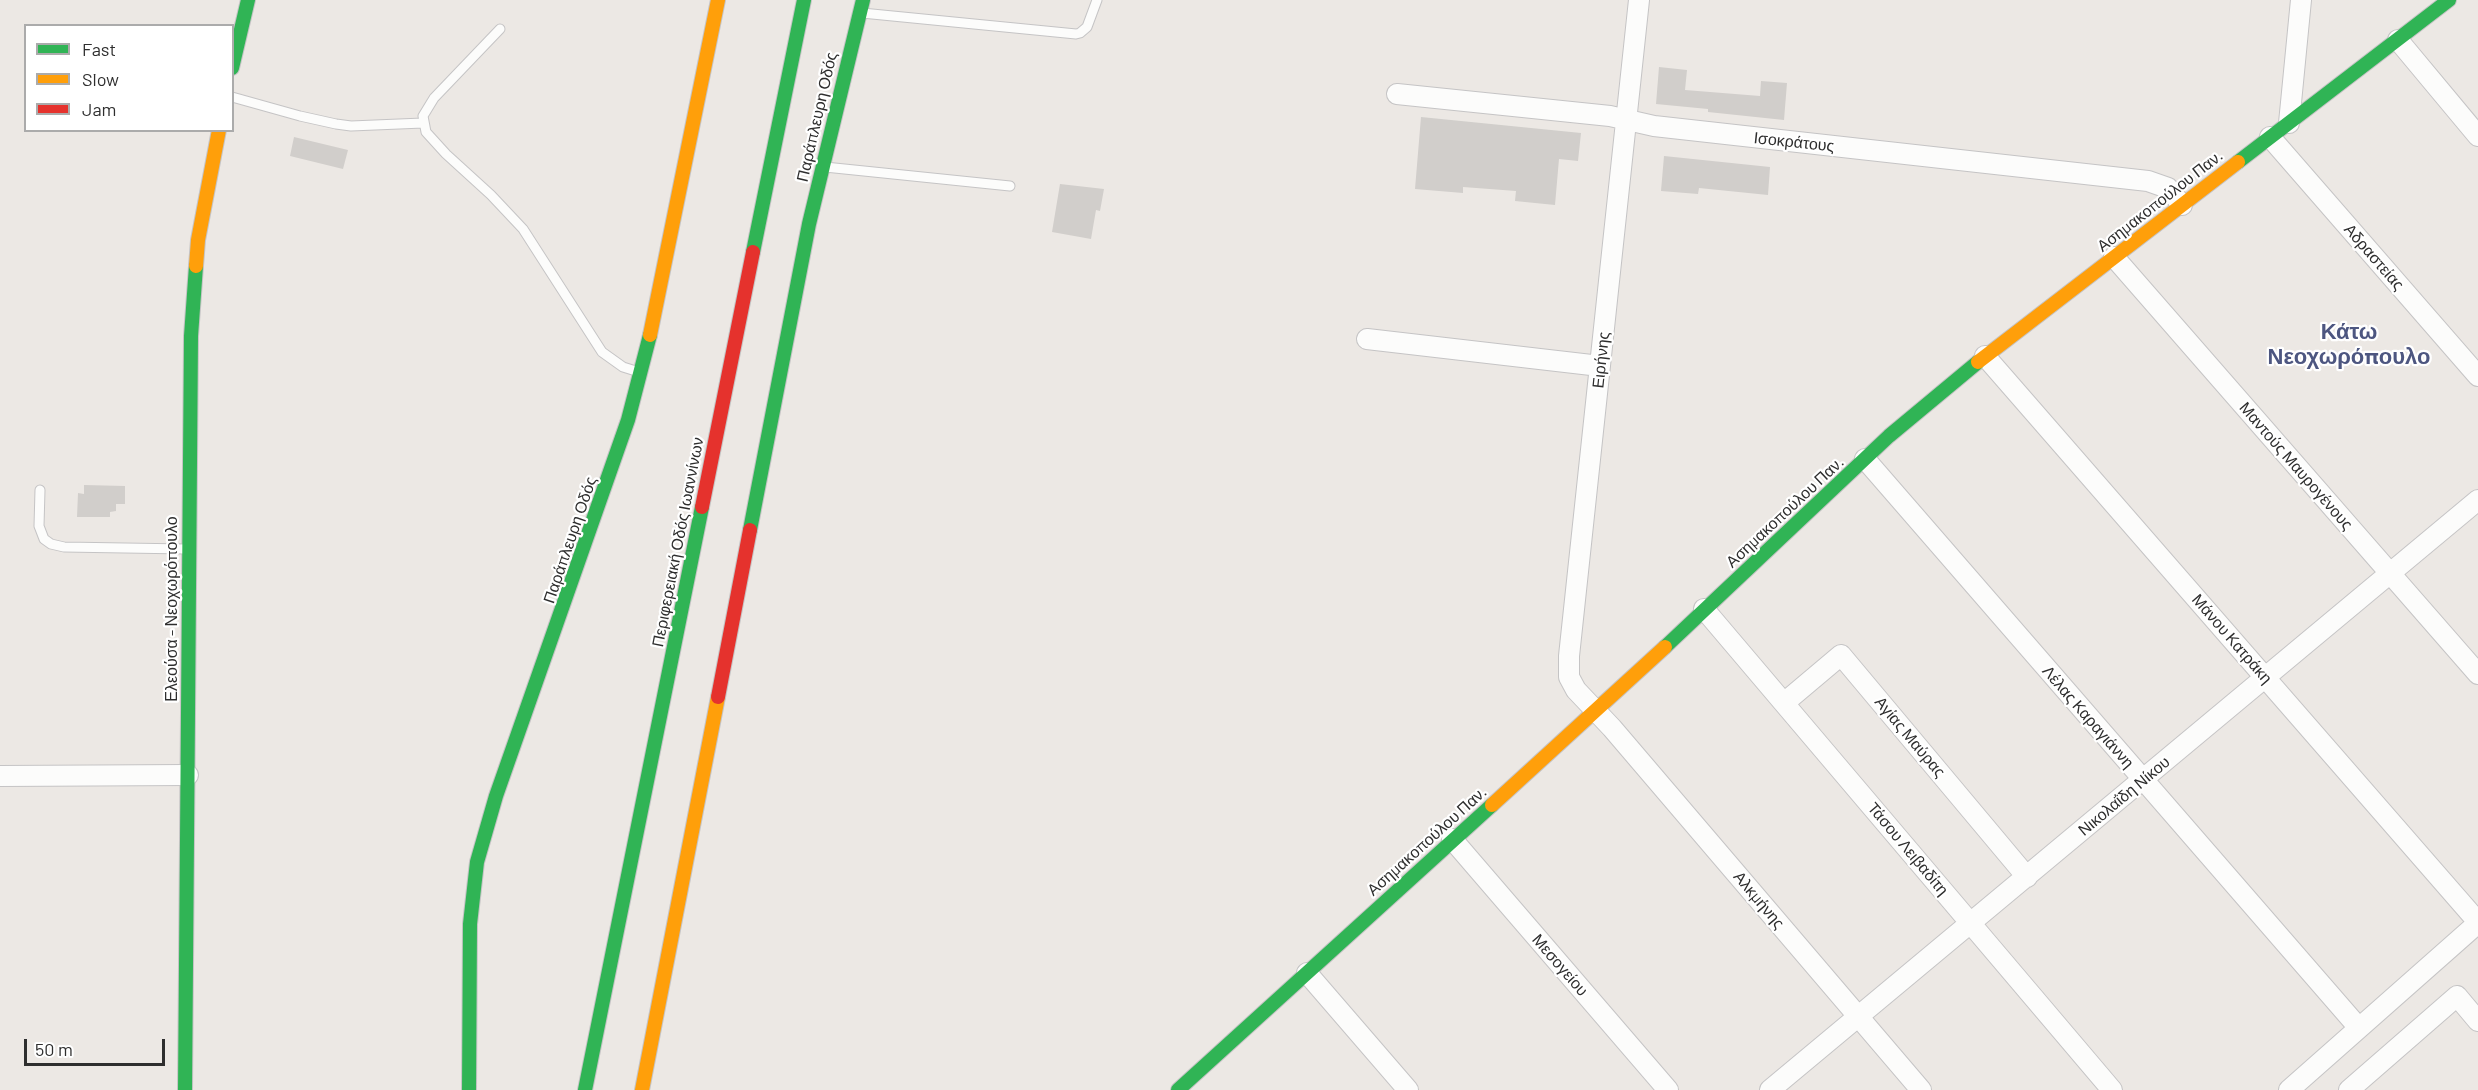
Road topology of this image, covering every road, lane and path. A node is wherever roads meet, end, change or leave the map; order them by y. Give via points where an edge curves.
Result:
1 (248, 0) edge
2 (718, 0) edge
3 (804, 0) edge
4 (1097, 0) edge
5 (1639, 0) edge
6 (2301, 0) edge
7 (2449, 0) edge
8 (861, 6) edge
9 (500, 29) dead end
10 (2398, 40) junction
11 (234, 60) edge
12 (1397, 93) dead end
13 (234, 98) edge
14 (1626, 120) junction
15 (423, 123) junction
16 (2289, 123) junction
17 (219, 132) edge
18 (2478, 136) edge
19 (2270, 137) junction
20 (822, 167) junction
21 (1010, 186) dead end
22 (2182, 205) junction
23 (2114, 257) junction
24 (1367, 339) dead end
25 (1985, 356) junction
26 (1600, 366) junction
27 (642, 372) junction
28 (2478, 376) edge
29 (1865, 459) junction
30 (40, 490) dead end
31 (2478, 500) edge
32 (189, 549) junction
33 (2390, 573) junction
34 (1704, 609) junction
35 (2478, 674) edge
36 (2265, 678) junction
37 (1784, 703) junction
38 (1596, 711) junction
39 (188, 775) junction
40 (0, 776) edge
41 (2143, 780) junction
42 (1452, 839) junction
43 (2027, 877) junction
44 (2478, 922) edge
45 (1971, 923) junction
46 (1306, 973) junction
47 (1858, 1017) junction
48 (2478, 1021) edge
49 (2359, 1028) junction
50 (185, 1090) edge
51 (469, 1090) edge
52 (585, 1090) edge
53 (642, 1090) edge
54 (1178, 1090) edge
55 (1408, 1090) edge
56 (1668, 1090) edge
57 (1770, 1090) edge
58 (1921, 1090) edge
59 (2112, 1090) edge
60 (2289, 1090) edge
61 (2349, 1090) edge

1 - 11 main road
2 - 27 main road, Παράπλευρη Οδός
3 - 52 main road, Περιφερειακή Οδός Ιωαννίνων
4 - 8 lane via 1087,27 1076,34
5 - 14 street, Ειρήνης
6 - 16 street
7 - 10 main road, Ασημακοπούλου Παν.
8 - 20 main road, Παράπλευρη Οδός
9 - 15 lane via 434,98
10 - 16 main road, Ασημακοπούλου Παν.
10 - 18 street
12 - 14 street, Ισοκράτους
13 - 15 lane via 343,125
14 - 22 street, Ισοκράτους via 2148,181 2168,188
14 - 26 street, Ειρήνης
15 - 27 lane via 436,144 523,229 602,352 623,367
16 - 19 main road, Ασημακοπούλου Παν.
17 - 32 main road, Ελεούσα - Νεοχωρόπουλο via 201,224 194,290
19 - 22 main road, Ασημακοπούλου Παν.
19 - 28 street, Αδραστείας
20 - 21 lane
20 - 53 main road, Παράπλευρη Οδός
22 - 23 main road, Ασημακοπούλου Παν.
23 - 25 main road, Ασημακοπούλου Παν.
23 - 33 street, Μαντούς Μαυρογένους
24 - 26 street
25 - 29 main road, Ασημακοπούλου Παν.
25 - 36 street, Μάνου Κατράκη
26 - 38 street, Ειρήνης via 1569,670 1573,686
27 - 51 main road, Παράπλευρη Οδός via 605,489 496,796 477,862 470,924
29 - 34 main road, Ασημακοπούλου Παν.
29 - 41 street, Λέλας Καραγιάννη
30 - 32 lane via 39,526 44,539 51,544
31 - 33 street, Νικολαΐδη Νίκου
32 - 39 main road, Ελεούσα - Νεοχωρόπουλο
33 - 35 street, Μαντούς Μαυρογένους
33 - 36 street, Νικολαΐδη Νίκου
34 - 37 street, Τάσου Λειβαδίτη
34 - 38 main road, Ασημακοπούλου Παν.
36 - 41 street, Νικολαΐδη Νίκου
36 - 44 street, Μάνου Κατράκη
37 - 43 street, Αγίας Μαύρας via 1842,655
37 - 45 street, Τάσου Λειβαδίτη
38 - 42 main road, Ασημακοπούλου Παν.
38 - 47 street, Αλκμήνης
39 - 40 street
39 - 50 main road, Ελεούσα - Νεοχωρόπουλο
41 - 43 street, Νικολαΐδη Νίκου
41 - 49 street, Λέλας Καραγιάννη
42 - 46 main road, Ασημακοπούλου Παν.
42 - 56 street, Μεσογείου
43 - 45 street, Νικολαΐδη Νίκου
44 - 49 street
45 - 47 street, Νικολαΐδη Νίκου
45 - 59 street, Τάσου Λειβαδίτη
46 - 54 main road, Ασημακοπούλου Παν.
46 - 55 street
47 - 57 street, Νικολαΐδη Νίκου
47 - 58 street, Αλκμήνης
48 - 61 street via 2457,996
49 - 60 street

